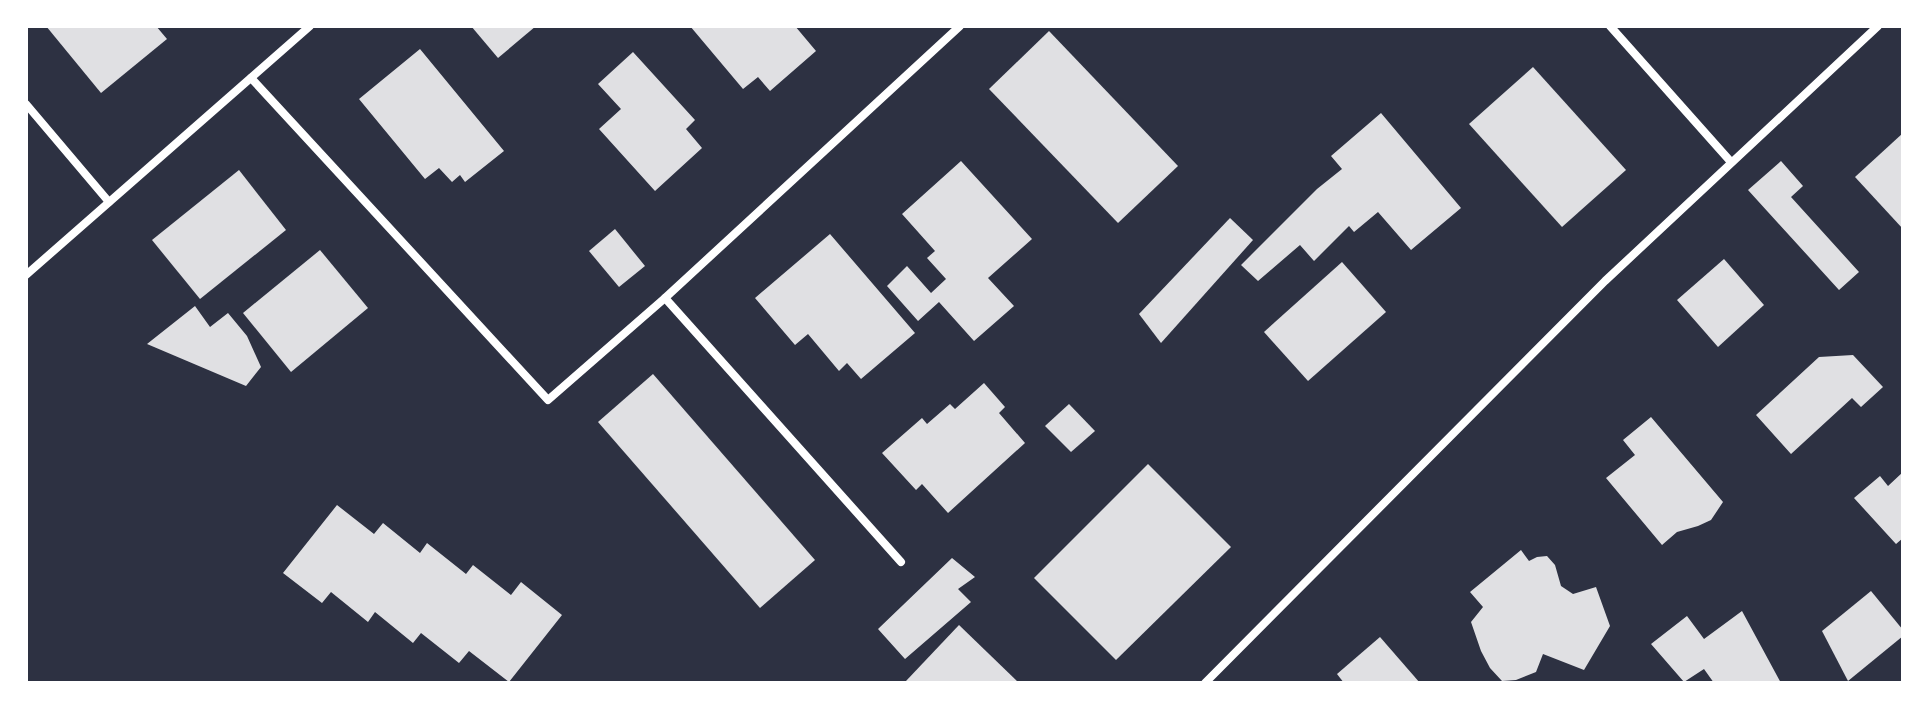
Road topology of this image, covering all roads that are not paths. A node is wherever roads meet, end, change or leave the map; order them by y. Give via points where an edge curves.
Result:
1 (310, 26) edge
2 (960, 26) edge
3 (1610, 26) edge
4 (1878, 26) edge
5 (251, 78) junction
6 (26, 104) edge
7 (1731, 162) junction
8 (109, 202) junction
9 (26, 275) edge
10 (665, 298) junction
11 (901, 562) dead end
12 (1205, 683) edge

1 - 5 street
2 - 10 street
3 - 7 street
4 - 7 street
5 - 8 street
5 - 10 street via 548,400
6 - 8 street
7 - 12 street via 1594,292
8 - 9 street
10 - 11 street

